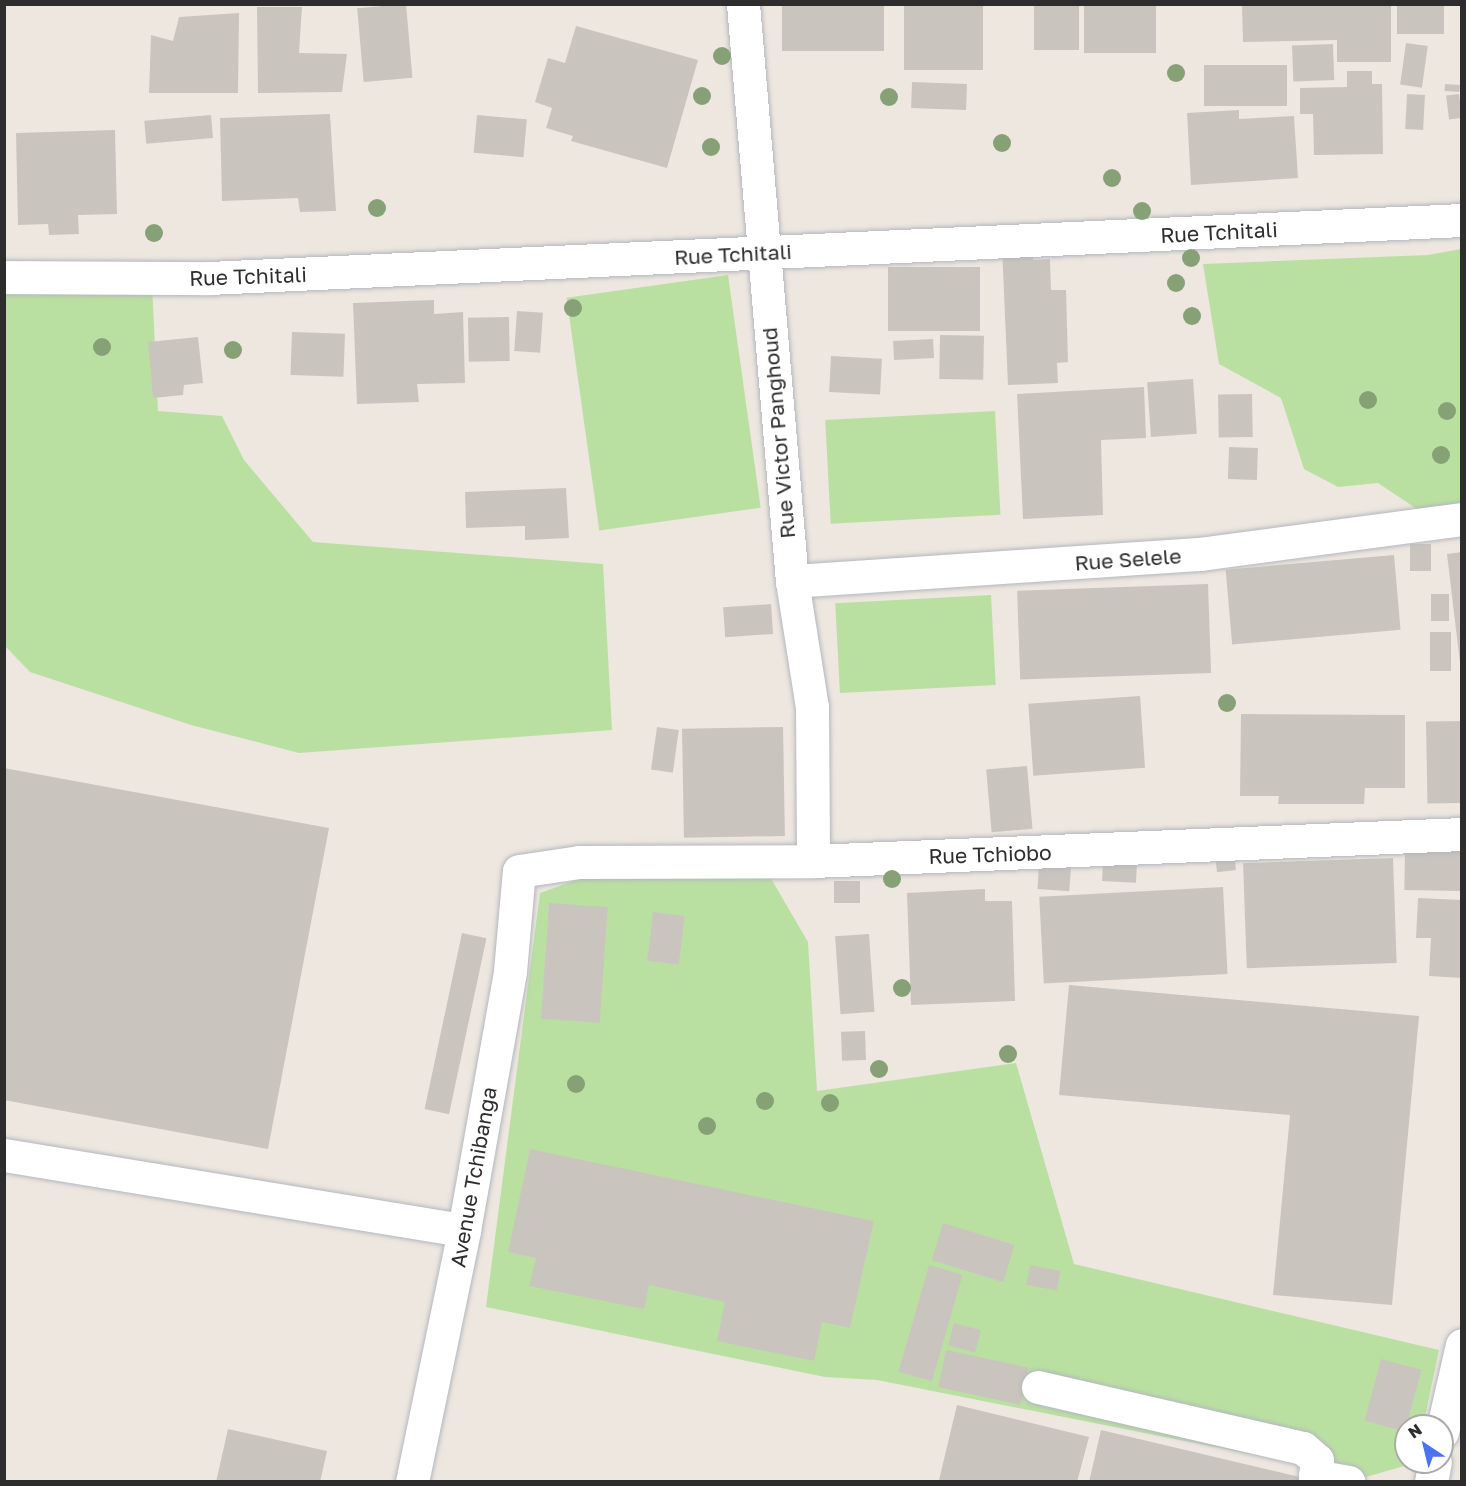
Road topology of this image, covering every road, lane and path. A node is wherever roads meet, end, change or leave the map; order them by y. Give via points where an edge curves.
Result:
1 (743, 4) edge
2 (1461, 220) edge
3 (761, 253) junction
4 (4, 277) edge
5 (1461, 519) edge
6 (792, 581) junction
7 (1461, 834) edge
8 (813, 861) junction
9 (519, 871) joint
10 (4, 1155) edge
11 (464, 1230) junction
12 (1461, 1346) edge
13 (1038, 1387) dead end
14 (1446, 1414) edge
15 (412, 1482) edge
16 (1348, 1482) edge

1 - 3 street, Rue Victor Panghoud
2 - 3 street, Rue Tchitali
3 - 4 street, Rue Tchitali via 209,278
3 - 6 street, Rue Victor Panghoud
5 - 6 street, Rue Selele via 1200,554
6 - 8 street, Rue Victor Panghoud via 813,707
7 - 8 street, Rue Tchiobo
8 - 9 street, Rue Tchiobo via 579,862
9 - 11 street, Avenue Tchibanga via 510,970
10 - 11 street
11 - 15 street, Avenue Tchibanga
12 - 14 street
13 - 16 street via 1303,1448 1317,1460 1315,1476

